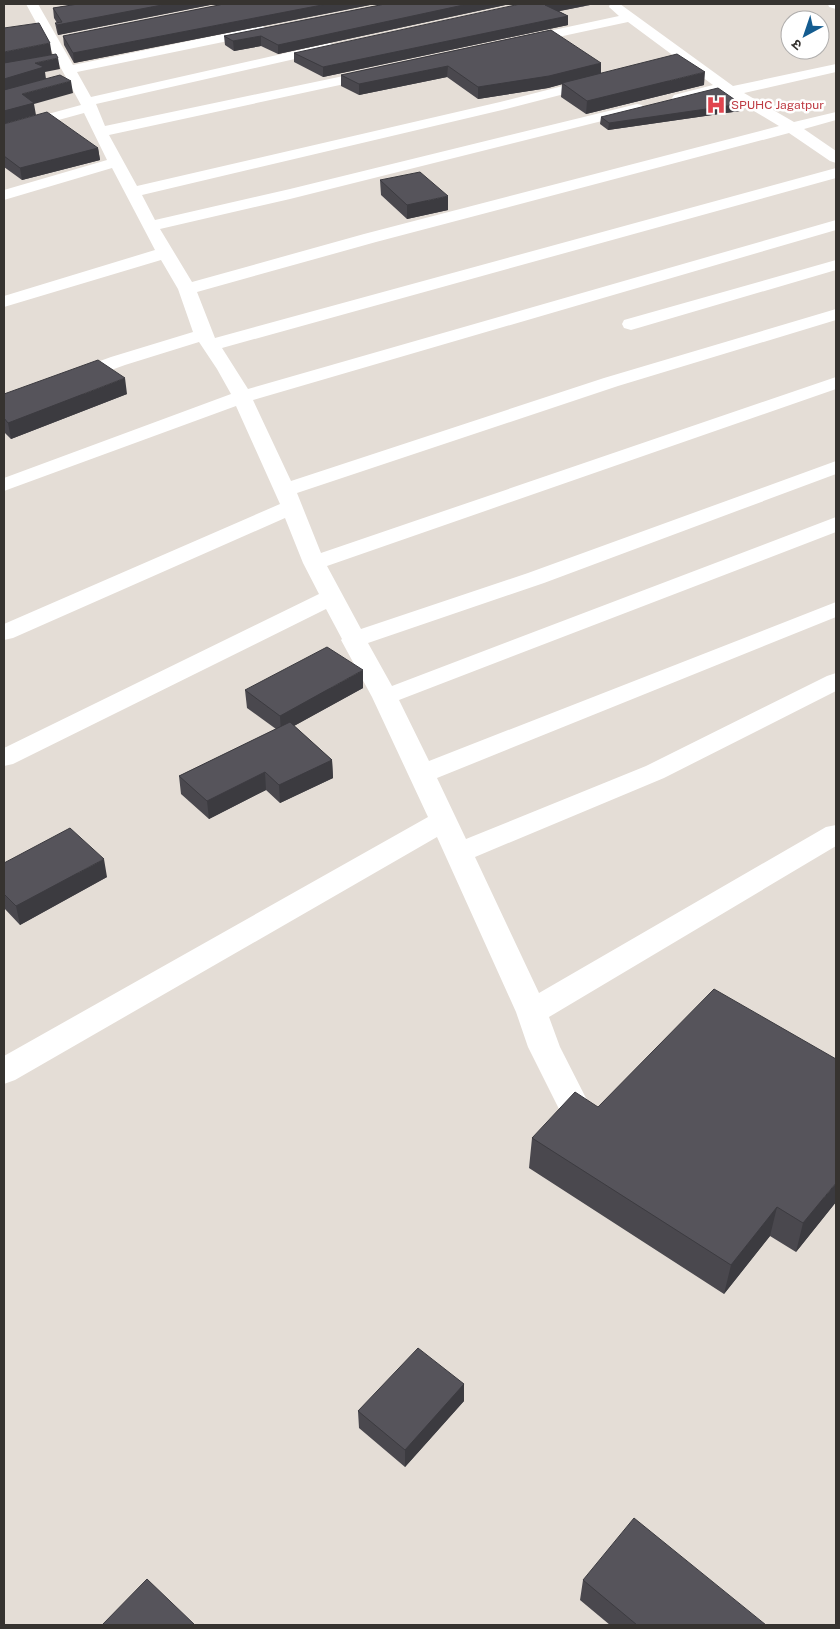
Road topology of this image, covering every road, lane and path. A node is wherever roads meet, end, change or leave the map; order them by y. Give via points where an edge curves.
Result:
1 (610, 4) edge
2 (42, 10) edge
3 (630, 18) junction
4 (277, 28) edge
5 (511, 43) edge
6 (341, 45) edge
7 (685, 58) junction
8 (60, 62) junction
9 (666, 63) edge
10 (836, 68) edge
11 (388, 70) edge
12 (608, 78) edge
13 (727, 89) junction
14 (667, 101) edge
15 (88, 104) junction
16 (648, 106) edge
17 (836, 116) edge
18 (791, 127) junction
19 (4, 131) edge
20 (100, 132) junction
21 (836, 158) edge
22 (116, 162) junction
23 (836, 173) edge
24 (133, 192) junction
25 (4, 195) edge
26 (836, 225) edge
27 (150, 226) junction
28 (165, 253) junction
29 (836, 265) edge
30 (187, 289) junction
31 (4, 302) edge
32 (836, 314) edge
33 (631, 324) dead end
34 (206, 340) junction
35 (836, 383) edge
36 (242, 397) junction
37 (4, 403) edge
38 (836, 468) edge
39 (4, 485) edge
40 (288, 499) junction
41 (836, 524) edge
42 (314, 563) junction
43 (331, 597) junction
44 (836, 609) edge
45 (4, 632) edge
46 (353, 640) junction
47 (836, 681) edge
48 (385, 697) junction
49 (4, 758) edge
50 (422, 774) junction
51 (443, 822) junction
52 (836, 834) edge
53 (458, 853) junction
54 (532, 1012) junction
55 (4, 1071) edge
56 (573, 1104) edge

1 - 3 street
2 - 8 street
3 - 5 street
3 - 7 street
4 - 8 street
6 - 15 street
7 - 9 street
7 - 13 street
8 - 15 street
10 - 13 street
11 - 20 street
12 - 24 street
13 - 14 street
13 - 18 street
15 - 19 street
15 - 20 street
16 - 27 street
17 - 18 street
18 - 21 street
18 - 30 street
20 - 22 street
22 - 24 street
22 - 25 street
23 - 34 street
24 - 27 street
26 - 36 street
27 - 28 street
28 - 30 street
28 - 31 street
29 - 33 street
30 - 34 street
32 - 40 street via 612,382
34 - 36 street
34 - 37 street via 118,361
35 - 42 street
36 - 39 street
36 - 40 street
38 - 46 street via 536,578
40 - 42 street
40 - 45 street
41 - 48 street
42 - 43 street
43 - 46 street
43 - 49 street
44 - 50 street
46 - 48 street
47 - 53 street via 655,772
48 - 50 street
50 - 51 street
51 - 53 street
51 - 55 street
52 - 54 street
53 - 54 street
54 - 56 street via 544,1047

